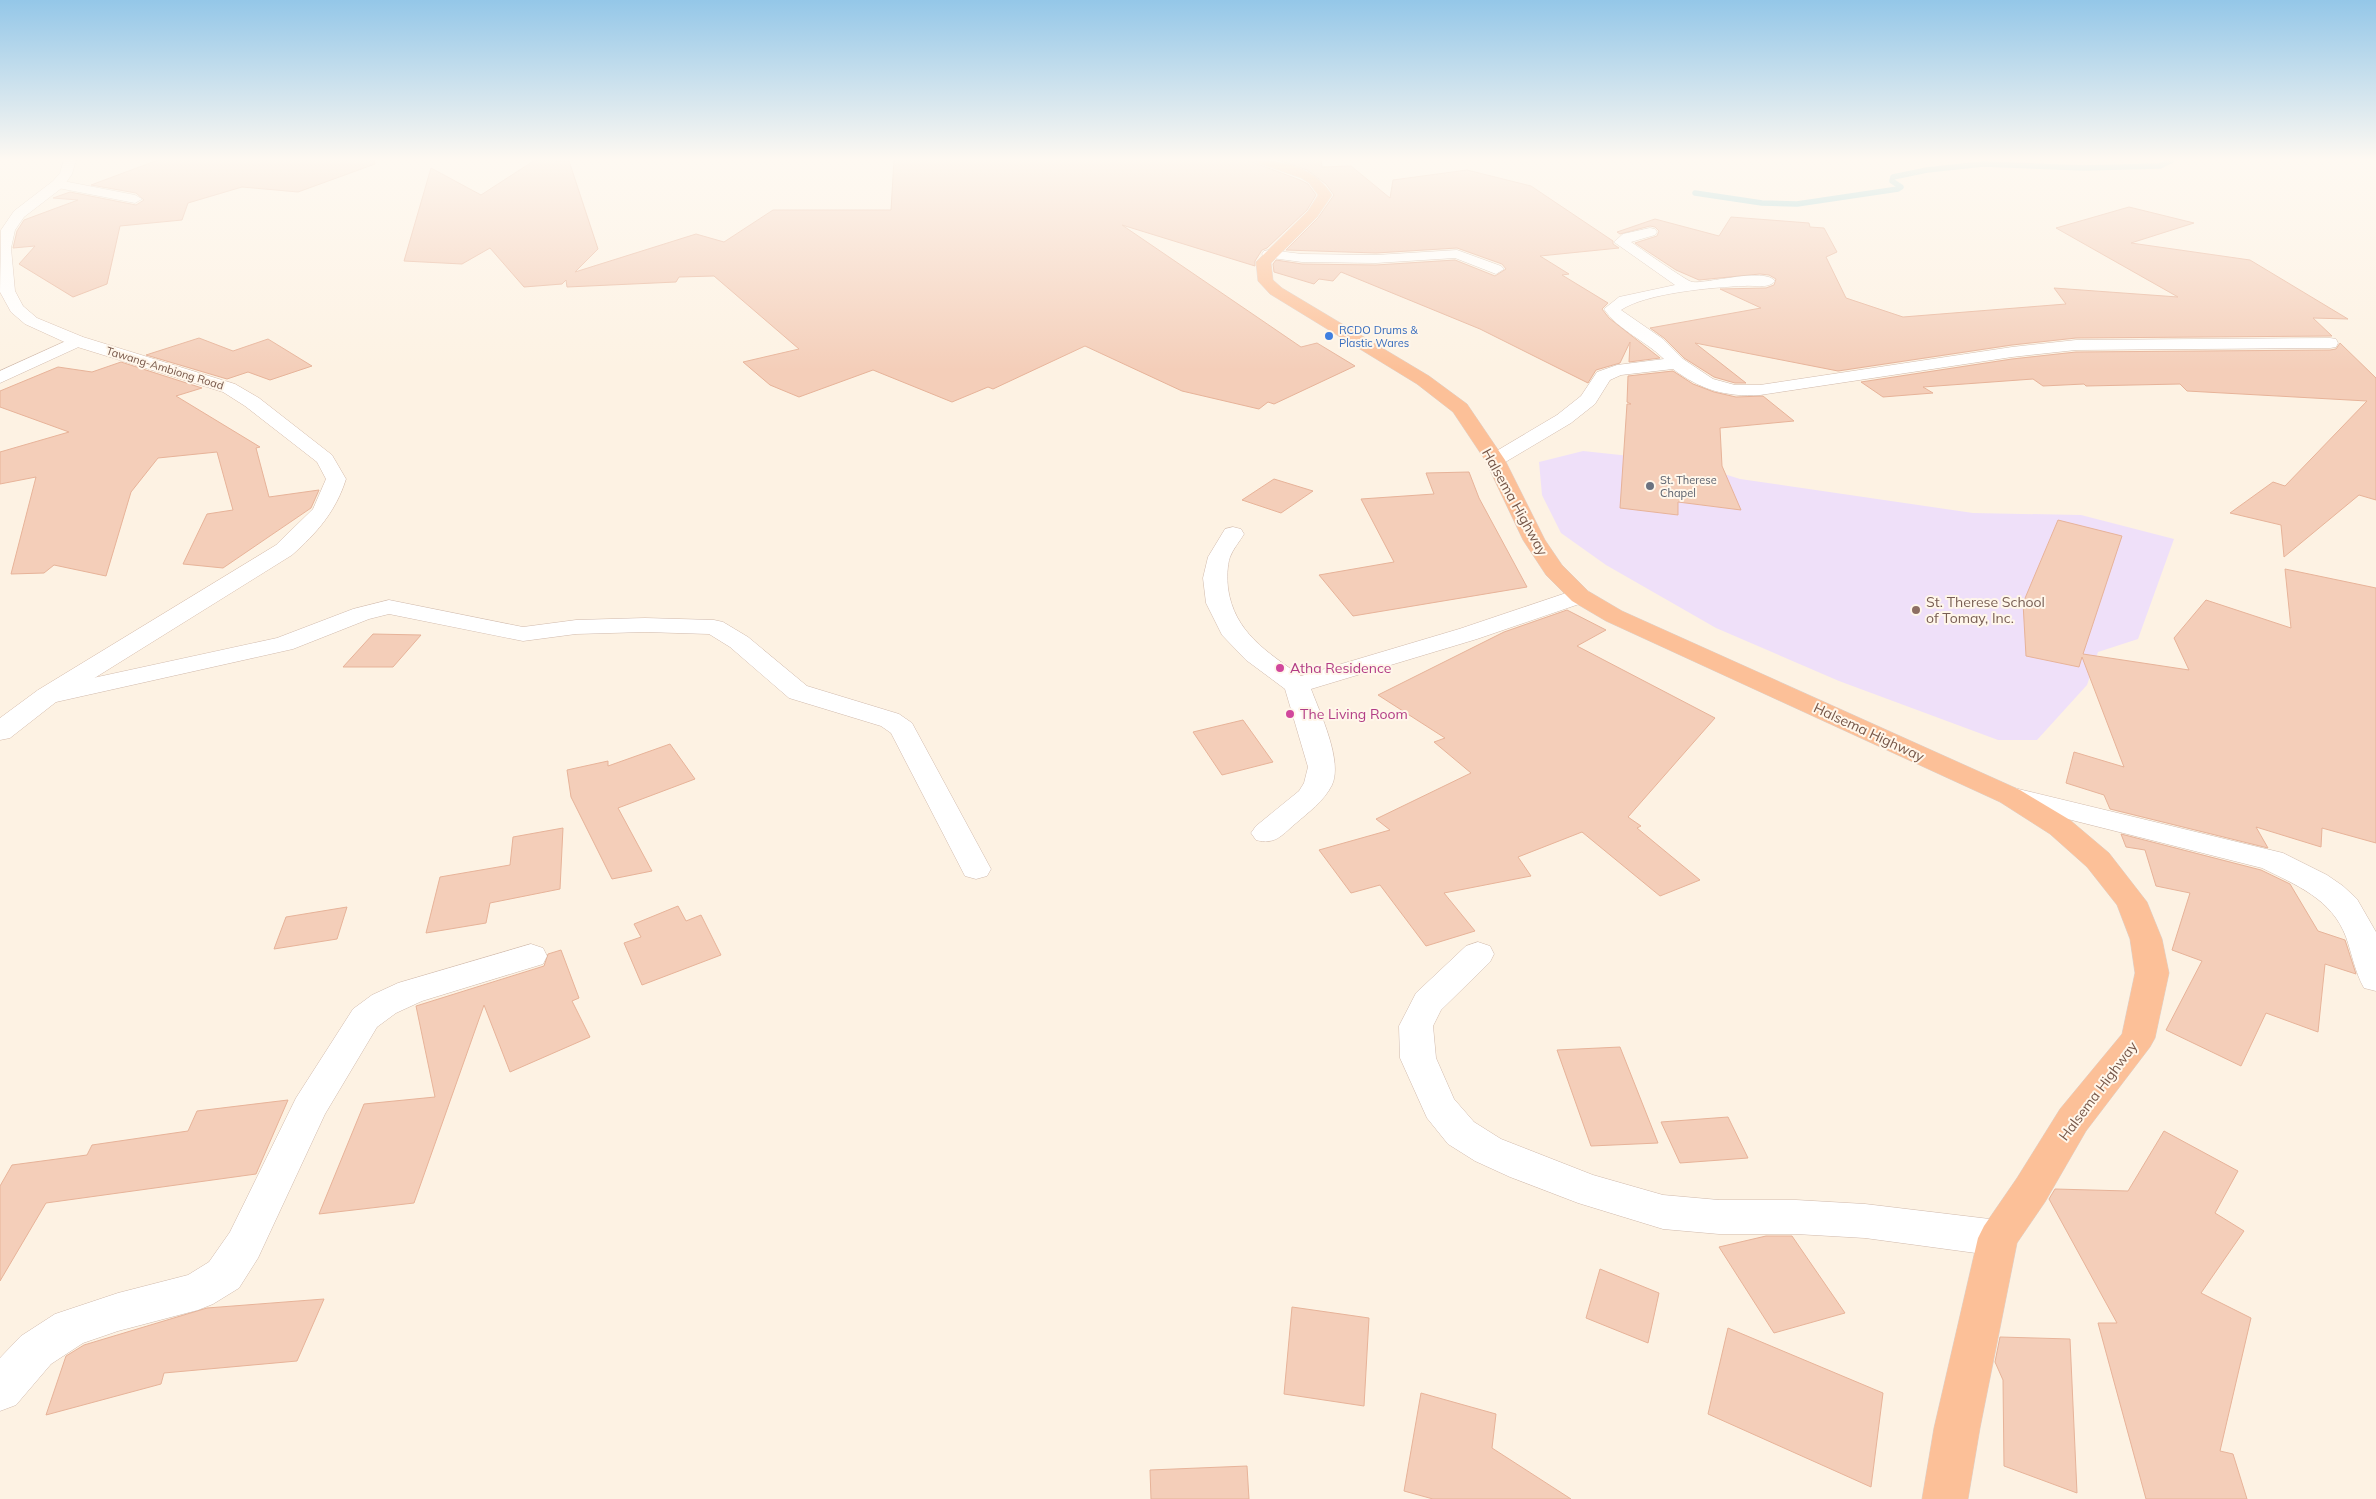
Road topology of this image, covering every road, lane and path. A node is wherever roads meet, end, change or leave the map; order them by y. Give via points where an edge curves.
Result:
1 (8, 230) edge
2 (1296, 230) edge
3 (1650, 232) dead end
4 (1270, 254) junction
5 (1496, 268) dead end
6 (1767, 281) dead end
7 (1688, 286) junction
8 (77, 341) junction
9 (2330, 343) dead end
10 (1677, 363) junction
11 (0, 378) edge
12 (1495, 460) junction
13 (1233, 534) dead end
14 (1580, 596) junction
15 (1297, 685) junction
16 (47, 696) junction
17 (0, 732) edge
18 (2010, 796) junction
19 (1266, 833) dead end
20 (976, 869) dead end
21 (1478, 954) dead end
22 (531, 956) dead end
23 (2376, 979) edge
24 (1998, 1238) junction
25 (0, 1390) edge
26 (1945, 1499) edge

1 - 8 street, Tawang-Ambiong Road via 4,248 8,290 17,309 31,321
2 - 4 highway
3 - 7 street via 1621,242
4 - 5 street via 1376,259 1457,254
4 - 12 highway, Halsema Highway via 1263,262 1263,271 1266,281 1276,291 1447,396 1460,408
6 - 7 street via 1723,281
7 - 10 street via 1625,300 1612,309 1668,351
8 - 11 street
8 - 16 street, Tawang-Ambiong Road via 229,388 252,402 324,460 336,479 331,498 313,524 284,550
9 - 10 street via 2076,345 1740,391 1713,387
10 - 12 street via 1618,370 1603,376 1588,400 1564,419
12 - 14 highway, Halsema Highway via 1534,540 1554,570
13 - 15 street via 1219,556 1215,578 1218,603 1231,630 1255,655
14 - 15 street via 1468,634
14 - 18 highway, Halsema Highway via 1614,616
15 - 19 street via 1322,767 1318,784 1309,797
16 - 17 street, Tawang-Ambiong Road
16 - 20 street via 284,644 361,614 389,607 524,634 576,627 714,627 739,642 798,692 890,720 902,729
18 - 23 street via 2272,860 2339,898 2356,921
18 - 24 highway, Halsema Highway via 2060,827 2104,867 2131,902 2146,939 2152,973 2138,1038 2073,1120
21 - 24 street via 1428,1002 1416,1026 1418,1058 1440,1108 1461,1133 1488,1150 1584,1188 1663,1212 1719,1217 1865,1221
22 - 25 street via 410,992 384,1004 365,1018 309,1108 264,1206 224,1275 198,1291 70,1328 36,1350
24 - 26 highway, Halsema Highway

